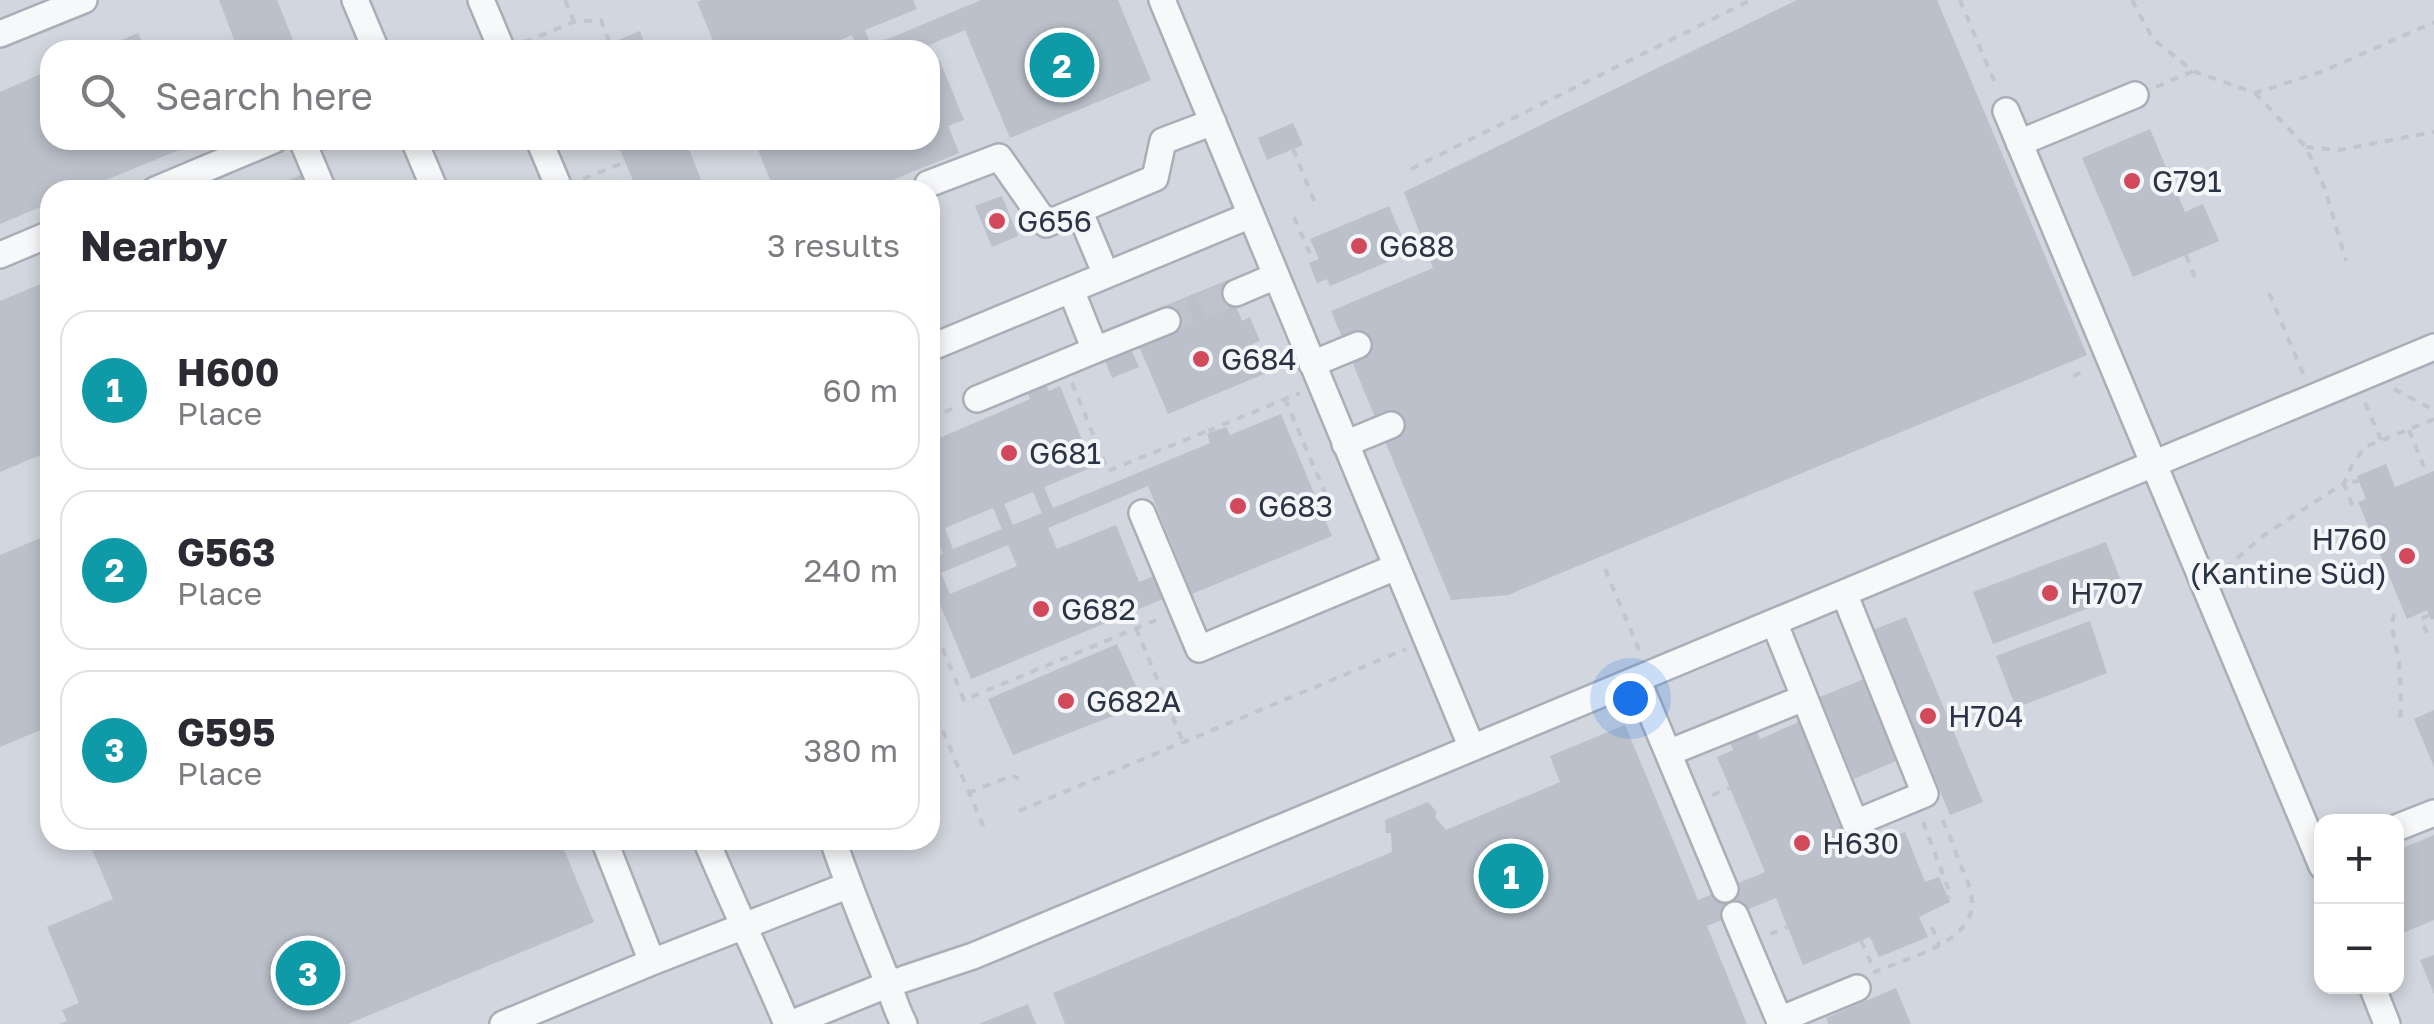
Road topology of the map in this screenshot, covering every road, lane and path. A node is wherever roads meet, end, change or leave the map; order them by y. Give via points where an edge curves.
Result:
1 (84, 0) edge
2 (355, 0) edge
3 (482, 0) edge
4 (565, 0) edge
5 (1162, 0) edge
6 (1750, 0) edge
7 (1960, 0) edge
8 (2132, 0) edge
9 (574, 22) junction
10 (2434, 22) edge
11 (0, 34) edge
12 (372, 40) edge
13 (508, 40) edge
14 (528, 40) edge
15 (608, 40) edge
16 (2193, 72) junction
17 (2255, 93) junction
18 (2134, 96) joint
19 (2006, 111) joint
20 (1212, 122) junction
21 (2434, 132) edge
22 (2020, 143) junction
23 (2306, 147) junction
24 (1293, 149) dead end
25 (250, 150) edge
26 (306, 150) edge
27 (418, 150) edge
28 (544, 150) edge
29 (625, 162) dead end
30 (1411, 169) dead end
31 (179, 180) edge
32 (319, 180) edge
33 (431, 180) edge
34 (556, 180) edge
35 (583, 180) edge
36 (938, 180) edge
37 (1317, 208) dead end
38 (1079, 210) junction
39 (1251, 215) junction
40 (1294, 217) dead end
41 (40, 238) edge
42 (0, 255) edge
43 (2186, 255) dead end
44 (2346, 261) dead end
45 (1313, 262) dead end
46 (1106, 275) junction
47 (1276, 276) junction
48 (2197, 282) dead end
49 (1071, 290) junction
50 (1236, 293) tunnel mouth
51 (2269, 293) dead end
52 (1167, 321) tunnel mouth
53 (940, 344) edge
54 (1358, 345) dead end
55 (2434, 347) edge
56 (1095, 350) junction
57 (1064, 363) junction
58 (2299, 364) dead end
59 (1316, 374) junction
60 (2362, 377) junction
61 (1286, 398) junction
62 (977, 399) dead end
63 (2434, 410) edge
64 (2434, 419) edge
65 (1391, 425) dead end
66 (2408, 430) junction
67 (2381, 441) junction
68 (1346, 444) junction
69 (2154, 464) junction
70 (2427, 474) dead end
71 (2359, 481) dead end
72 (2344, 484) junction
73 (2352, 505) dead end
74 (1332, 509) dead end
75 (1142, 513) dead end
76 (1396, 568) junction
77 (1605, 569) dead end
78 (2202, 578) junction
79 (1844, 593) junction
80 (1182, 609) junction
81 (2394, 614) dead end
82 (2429, 616) dead end
83 (1774, 622) junction
84 (1136, 628) junction
85 (1426, 640) junction
86 (2430, 640) dead end
87 (940, 644) edge
88 (1638, 648) dead end
89 (1637, 680) junction
90 (1804, 698) junction
91 (2400, 724) dead end
92 (940, 725) edge
93 (1183, 742) junction
94 (1472, 748) junction
95 (1668, 753) junction
96 (1019, 778) dead end
97 (968, 793) junction
98 (1920, 797) junction
99 (1019, 812) dead end
100 (2434, 813) edge
101 (2404, 825) edge
102 (985, 830) dead end
103 (2314, 845) edge
104 (608, 850) edge
105 (710, 850) edge
106 (836, 850) edge
107 (848, 885) junction
108 (1724, 889) dead end
109 (1948, 898) dead end
110 (1735, 914) dead end
111 (744, 925) junction
112 (1932, 927) dead end
113 (1861, 940) dead end
114 (1939, 945) junction
115 (652, 962) junction
116 (889, 984) junction
117 (1857, 988) dead end
118 (2375, 994) edge
119 (1780, 1022) edge
120 (503, 1024) edge
121 (788, 1024) edge
122 (907, 1024) edge
123 (2387, 1024) edge

1 - 11 street
2 - 12 street
3 - 13 street
4 - 9 path
5 - 20 street
6 - 30 path
7 - 19 path
8 - 16 path via 2153,39
9 - 14 path
9 - 15 path via 600,20
10 - 17 path
16 - 17 path
16 - 18 path
17 - 23 path
18 - 22 street
19 - 22 street
20 - 38 street via 1163,141 1155,178
20 - 39 street
21 - 23 path via 2339,150
22 - 69 street
23 - 44 path
24 - 37 path
25 - 31 street
26 - 32 street
27 - 33 street
28 - 34 street
29 - 35 path
36 - 38 street via 998,157 1046,224
38 - 46 street
39 - 46 street
39 - 47 street
40 - 45 path
41 - 42 street
43 - 48 path
46 - 49 street
47 - 50 street
47 - 59 street
49 - 53 street
49 - 56 street
51 - 58 path
52 - 56 street
54 - 59 street
55 - 60 street
56 - 57 street
57 - 61 path via 1108,471
57 - 62 street
59 - 61 path
59 - 68 street
60 - 63 path
60 - 67 path
60 - 69 street
61 - 74 path
64 - 66 path
65 - 68 street
66 - 67 path
66 - 70 path
67 - 72 path via 2366,447
68 - 76 street
69 - 78 street
69 - 79 street
71 - 72 path
72 - 73 path
72 - 78 path
75 - 80 street
76 - 80 street via 1198,649
76 - 85 street
77 - 88 path
78 - 103 street
79 - 83 street
79 - 98 street
80 - 84 path
81 - 91 path
82 - 86 path via 2422,618
83 - 89 street
83 - 90 street
84 - 87 path via 964,700
84 - 93 path
85 - 93 path
85 - 94 street
89 - 94 street
89 - 95 street
90 - 95 street
90 - 98 street via 1854,823
92 - 97 path
93 - 99 path
94 - 116 street via 973,956
95 - 108 street
96 - 97 path
97 - 102 path
98 - 109 path
98 - 114 path via 1943,821 1973,906 1962,930
100 - 101 street
104 - 115 street
105 - 111 street
106 - 107 street
107 - 111 street
107 - 116 street
110 - 119 street
111 - 115 street
111 - 121 street
112 - 114 path
113 - 114 path via 1874,972
115 - 120 street
116 - 121 street
116 - 122 street
117 - 119 street
118 - 123 street

